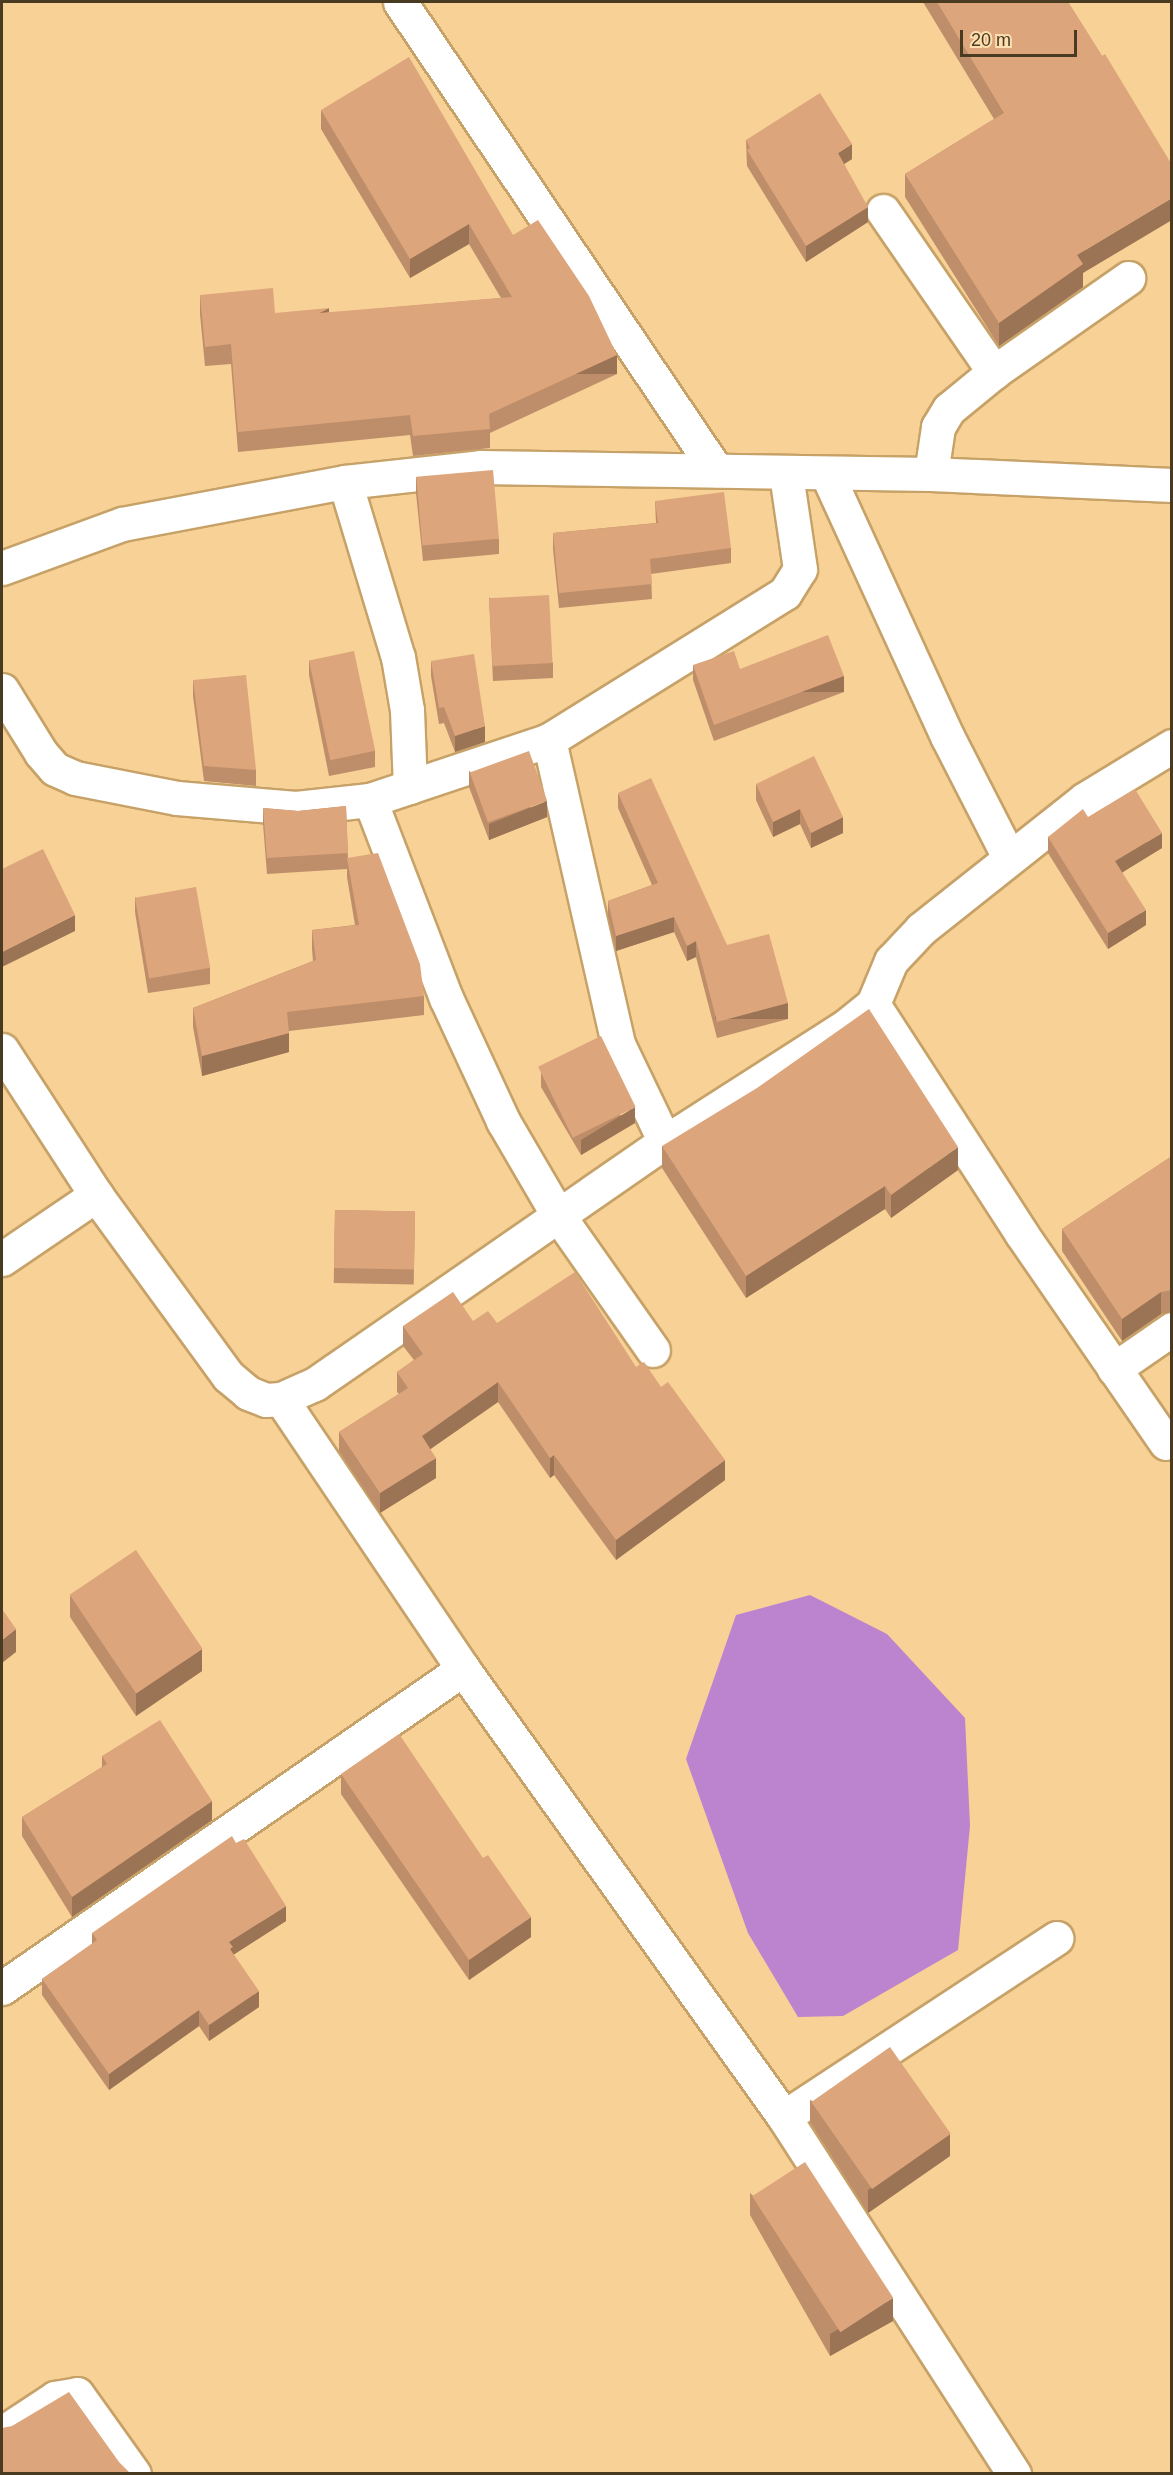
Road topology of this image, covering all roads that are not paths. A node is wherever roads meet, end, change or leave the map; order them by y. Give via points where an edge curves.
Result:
1 (400, 2) edge
2 (883, 212) dead end
3 (1128, 278) dead end
4 (994, 372) junction
5 (716, 471) junction
6 (786, 474) junction
7 (826, 474) junction
8 (931, 474) junction
9 (345, 482) junction
10 (1172, 485) edge
11 (2, 568) edge
12 (2, 690) edge
13 (549, 740) junction
14 (1172, 747) edge
15 (410, 787) junction
16 (370, 800) junction
17 (1010, 857) junction
18 (873, 1004) junction
19 (2, 1050) edge
20 (665, 1142) junction
21 (96, 1195) junction
22 (558, 1215) junction
23 (2, 1260) edge
24 (1172, 1329) edge
25 (653, 1350) dead end
26 (1114, 1369) junction
27 (281, 1399) junction
28 (1166, 1443) dead end
29 (463, 1669) junction
30 (1056, 1938) dead end
31 (2, 1988) edge
32 (784, 2117) junction
33 (2, 2433) edge
34 (134, 2474) edge
35 (1014, 2474) edge

1 - 5 street
2 - 4 street
3 - 4 street
4 - 8 street via 949,409 938,427
5 - 6 street
5 - 9 street via 480,467
6 - 7 street
6 - 13 street via 800,569 785,593
7 - 8 street
7 - 17 street via 948,738
8 - 10 street
9 - 11 street via 122,524
9 - 15 street via 398,657 407,710
12 - 16 street via 41,753 55,769 75,778 177,798 297,808
13 - 15 street
13 - 20 street via 618,1044
14 - 17 street via 1085,800
15 - 16 street
16 - 22 street via 473,1061
17 - 18 street via 908,942 891,961
18 - 20 street via 847,1025
18 - 26 street
19 - 21 street
20 - 22 street
21 - 23 street
21 - 27 street via 228,1376 248,1393 266,1400
22 - 25 street
22 - 27 street via 315,1384
24 - 26 street
26 - 28 street
27 - 29 street
29 - 31 street
29 - 32 street
30 - 32 street
32 - 35 street
33 - 34 street via 55,2398 77,2394

